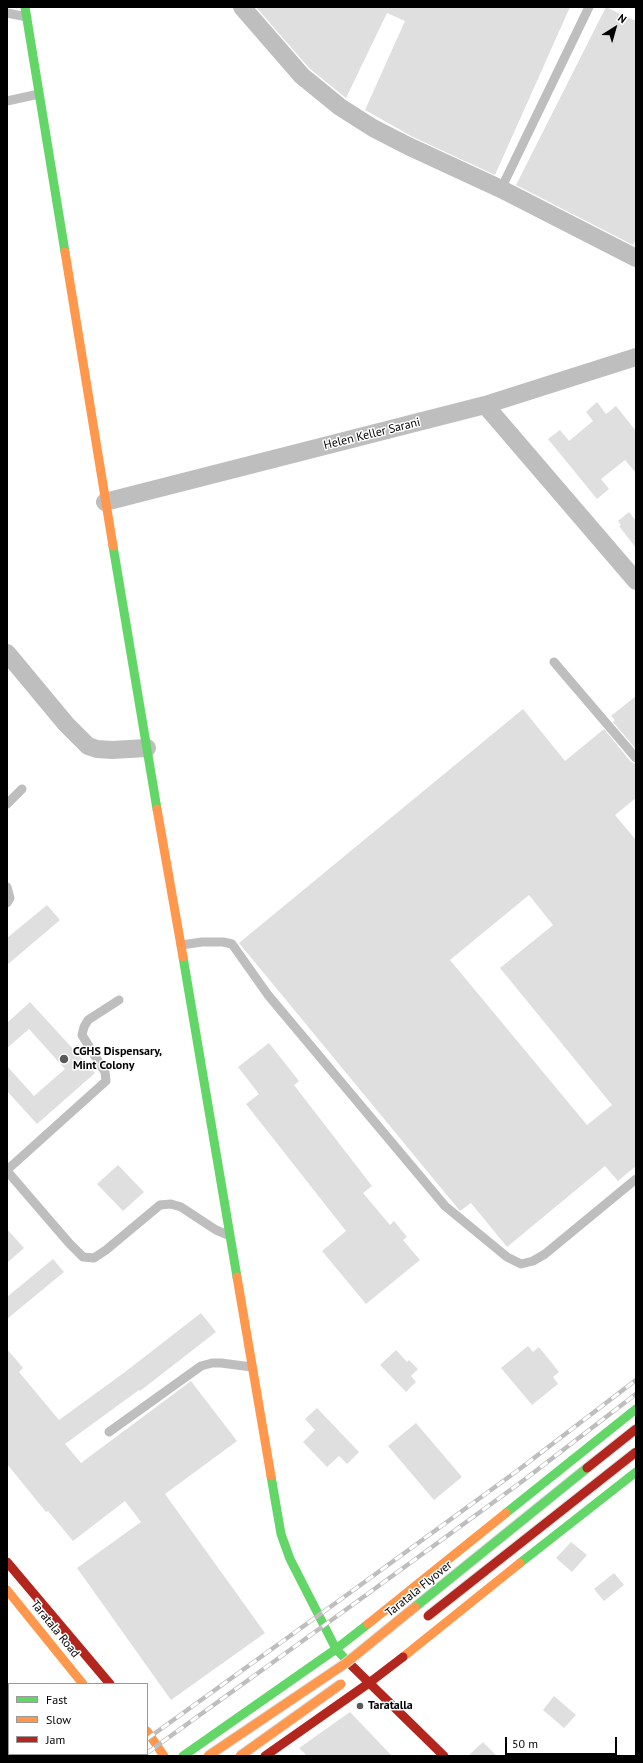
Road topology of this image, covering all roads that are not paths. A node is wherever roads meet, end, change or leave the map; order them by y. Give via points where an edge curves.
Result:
1 (25, 7) edge
2 (242, 7) edge
3 (589, 7) edge
4 (7, 13) edge
5 (27, 16) junction
6 (39, 94) junction
7 (7, 101) edge
8 (502, 189) junction
9 (636, 258) edge
10 (636, 356) edge
11 (485, 405) junction
12 (105, 502) junction
13 (636, 581) edge
14 (7, 653) edge
15 (554, 662) dead end
16 (147, 748) junction
17 (636, 758) edge
18 (22, 789) dead end
19 (7, 804) edge
20 (7, 887) edge
21 (7, 903) edge
22 (181, 944) junction
23 (119, 1000) dead end
24 (7, 1170) edge
25 (636, 1179) edge
26 (231, 1236) junction
27 (253, 1367) junction
28 (636, 1409) edge
29 (636, 1429) edge
30 (109, 1432) dead end
31 (636, 1452) edge
32 (636, 1472) edge
33 (7, 1562) edge
34 (7, 1590) edge
35 (423, 1620) dead end
36 (336, 1649) junction
37 (367, 1664) dead end
38 (82, 1683) edge
39 (109, 1683) edge
40 (368, 1683) junction
41 (148, 1732) edge
42 (164, 1756) edge
43 (183, 1756) edge
44 (208, 1756) edge
45 (240, 1756) edge
46 (265, 1756) edge
47 (444, 1756) edge

1 - 5 main road
2 - 8 street via 302,76 340,107 408,146
3 - 8 lane
4 - 5 lane
5 - 6 main road
6 - 7 lane
6 - 12 main road
8 - 9 street
10 - 11 street, Helen Keller Sarani
11 - 12 street, Helen Keller Sarani
11 - 13 street
12 - 16 main road
14 - 16 street via 66,724 88,746 112,750
15 - 17 lane
16 - 22 main road
18 - 19 lane
20 - 21 lane via 10,898
22 - 25 lane via 232,944 268,995 445,1206 507,1257 520,1264 534,1262 545,1254
22 - 26 main road
23 - 24 lane via 88,1020 82,1035 105,1072 106,1081
24 - 26 lane via 84,1257 94,1258 106,1250 160,1205 171,1204 181,1207 216,1230
26 - 27 main road
27 - 30 lane via 222,1363 201,1366
27 - 36 main road via 281,1534 290,1559
28 - 36 main road
29 - 44 main road, Taratala Flyover, bridge via 346,1663
31 - 35 main road, bridge
32 - 40 main road
33 - 39 main road
34 - 38 main road, Taratala Road
36 - 40 main road
36 - 43 main road
37 - 45 main road, bridge
40 - 46 main road
40 - 47 main road
41 - 42 main road

